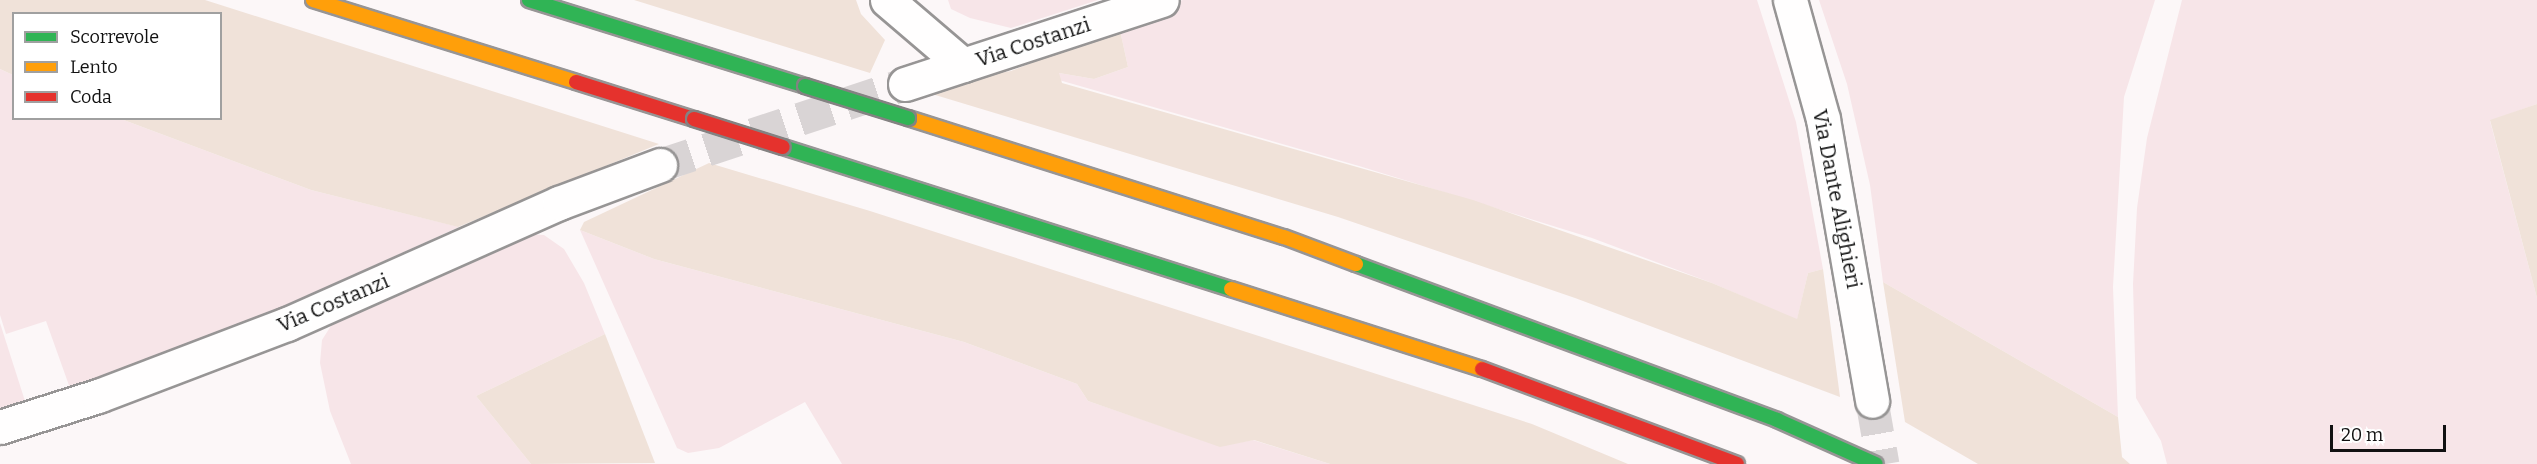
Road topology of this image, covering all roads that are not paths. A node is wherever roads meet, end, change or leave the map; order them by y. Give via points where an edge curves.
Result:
1 (314, 0) edge
2 (529, 0) edge
3 (887, 0) edge
4 (1162, 0) edge
5 (1790, 0) edge
6 (963, 65) junction
7 (905, 84) tunnel mouth
8 (660, 165) tunnel mouth
9 (1872, 401) tunnel mouth
10 (0, 427) edge
11 (1737, 464) edge
12 (1876, 464) edge

1 - 11 highway, bridge via 1486,370
2 - 12 highway, bridge via 1284,237 1777,420
3 - 6 street
4 - 6 street, Via Costanzi
5 - 9 street, Via Dante Alighieri via 1823,119
6 - 7 street, Via Costanzi
8 - 10 street, Via Costanzi via 559,203 287,324 98,396

